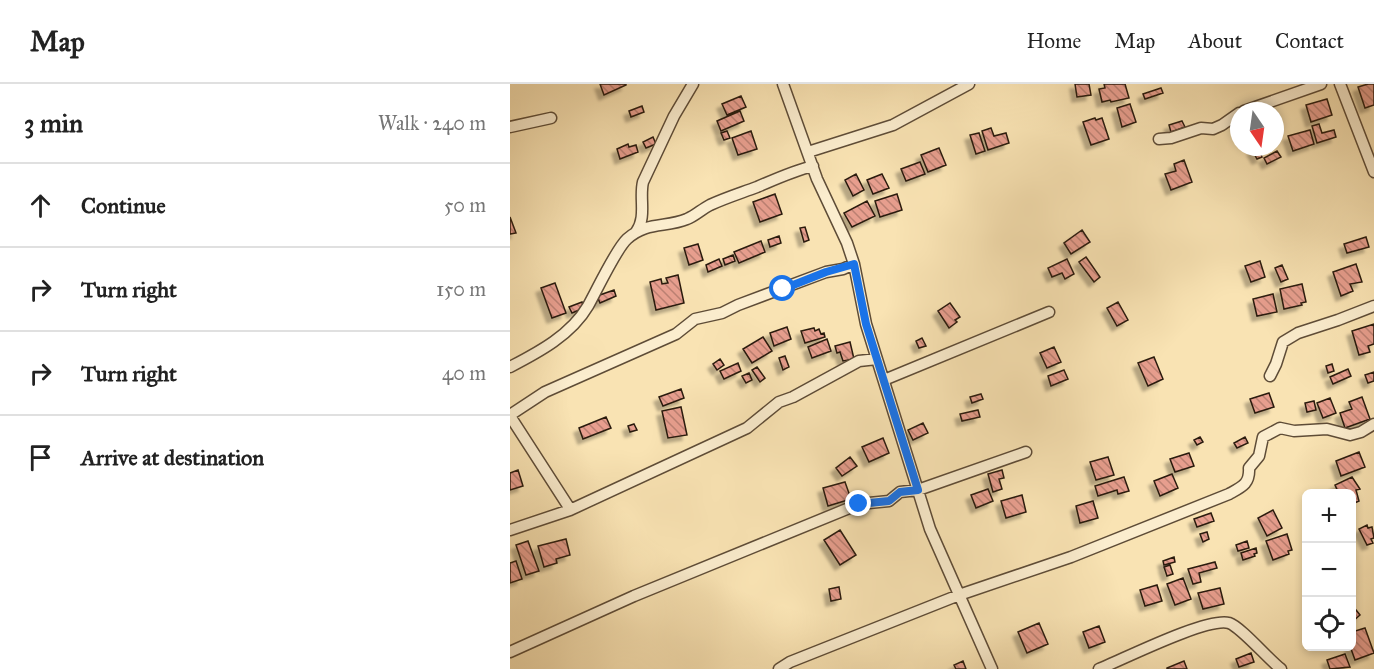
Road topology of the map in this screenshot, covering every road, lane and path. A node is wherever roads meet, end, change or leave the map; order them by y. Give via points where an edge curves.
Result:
1 (693, 84) edge
2 (783, 84) edge
3 (969, 84) edge
4 (1321, 84) edge
5 (1340, 84) edge
6 (1270, 102) edge
7 (551, 118) dead end
8 (1230, 119) edge
9 (510, 127) edge
10 (1159, 139) dead end
11 (808, 152) junction
12 (813, 166) junction
13 (1374, 172) edge
14 (636, 232) junction
15 (854, 264) junction
16 (1374, 306) edge
17 (1049, 312) dead end
18 (877, 359) junction
19 (510, 368) edge
20 (1270, 376) dead end
21 (884, 380) junction
22 (510, 415) edge
23 (1374, 424) edge
24 (1026, 452) dead end
25 (918, 490) junction
26 (570, 509) junction
27 (510, 530) edge
28 (959, 595) junction
29 (510, 652) edge
30 (778, 669) edge
31 (992, 669) edge
32 (1099, 669) edge
33 (1281, 669) edge

1 - 14 street via 643,182 641,225
2 - 11 street
3 - 11 street via 893,125
4 - 6 street
5 - 13 street
7 - 9 street
8 - 10 street via 1214,129
11 - 12 street
12 - 14 street via 725,198 686,220
12 - 15 street
14 - 19 street via 624,240 578,320 543,350
15 - 18 street
15 - 22 street via 722,313 695,319 676,334 545,392
16 - 20 street via 1283,342
17 - 21 street
18 - 21 street
18 - 26 street via 859,361 839,370 779,402 747,428
21 - 25 street
22 - 26 street
23 - 28 street via 1350,435 1327,429 1275,429 1263,437 1245,486 1071,557
24 - 25 street
25 - 28 street via 930,529
25 - 29 street via 900,492 889,501 859,504 634,596
26 - 27 street
28 - 30 street
28 - 31 street
32 - 33 street via 1213,622 1230,623

